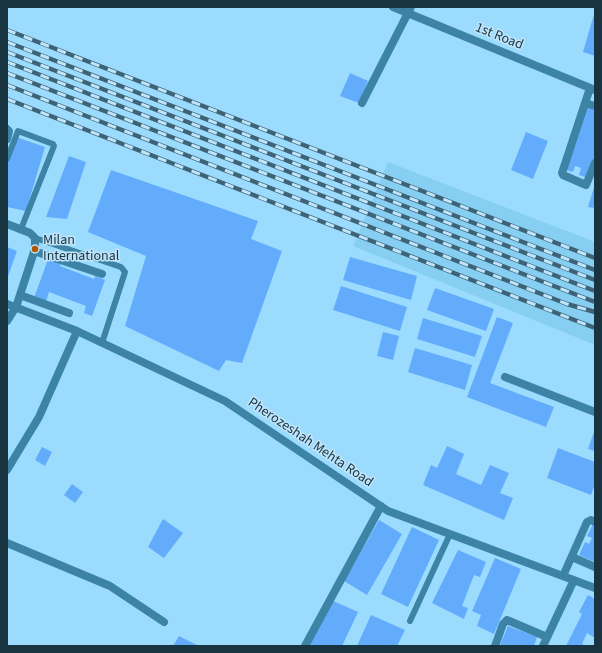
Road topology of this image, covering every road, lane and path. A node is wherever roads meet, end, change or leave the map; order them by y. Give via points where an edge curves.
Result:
1 (393, 7) edge
2 (410, 10) edge
3 (592, 89) edge
4 (362, 103) dead end
5 (584, 103) junction
6 (595, 106) edge
7 (7, 129) edge
8 (7, 139) edge
9 (7, 159) edge
10 (595, 163) edge
11 (7, 224) edge
12 (21, 229) junction
13 (34, 238) junction
14 (35, 250) junction
15 (102, 274) dead end
16 (20, 295) junction
17 (7, 304) edge
18 (16, 307) junction
19 (69, 313) dead end
20 (7, 321) edge
21 (76, 332) junction
22 (102, 343) junction
23 (505, 376) dead end
24 (595, 412) edge
25 (7, 470) edge
26 (381, 506) junction
27 (595, 522) edge
28 (450, 534) junction
29 (7, 543) edge
30 (572, 556) junction
31 (595, 567) edge
32 (563, 576) junction
33 (574, 580) junction
34 (595, 588) edge
35 (410, 621) dead end
36 (164, 622) dead end
37 (547, 637) junction
38 (305, 646) edge
39 (495, 646) edge
40 (543, 646) edge

1 - 2 street, 1st Road
2 - 3 street, 1st Road via 484,46
2 - 4 street
3 - 5 street
5 - 6 street
5 - 10 street via 562,173 586,185
7 - 8 street
9 - 12 lane via 18,130 54,146
11 - 12 street
12 - 13 street
13 - 14 street
13 - 22 lane via 122,267 125,272
14 - 15 street
14 - 16 street
16 - 18 street
16 - 19 street
17 - 18 street, Pherozeshah Mehta Road
18 - 20 street
18 - 21 street, Pherozeshah Mehta Road
21 - 22 street, Pherozeshah Mehta Road
21 - 25 street via 39,417
22 - 26 street, Pherozeshah Mehta Road via 225,401
23 - 24 street
26 - 28 street, Pherozeshah Mehta Road via 388,511
26 - 38 street
27 - 30 street via 587,522
28 - 32 street, Pherozeshah Mehta Road
28 - 35 lane
29 - 36 street via 110,586
30 - 31 street
30 - 32 street
32 - 33 street, Pherozeshah Mehta Road
33 - 34 street, Pherozeshah Mehta Road
33 - 37 street
37 - 39 street via 507,620
37 - 40 street

